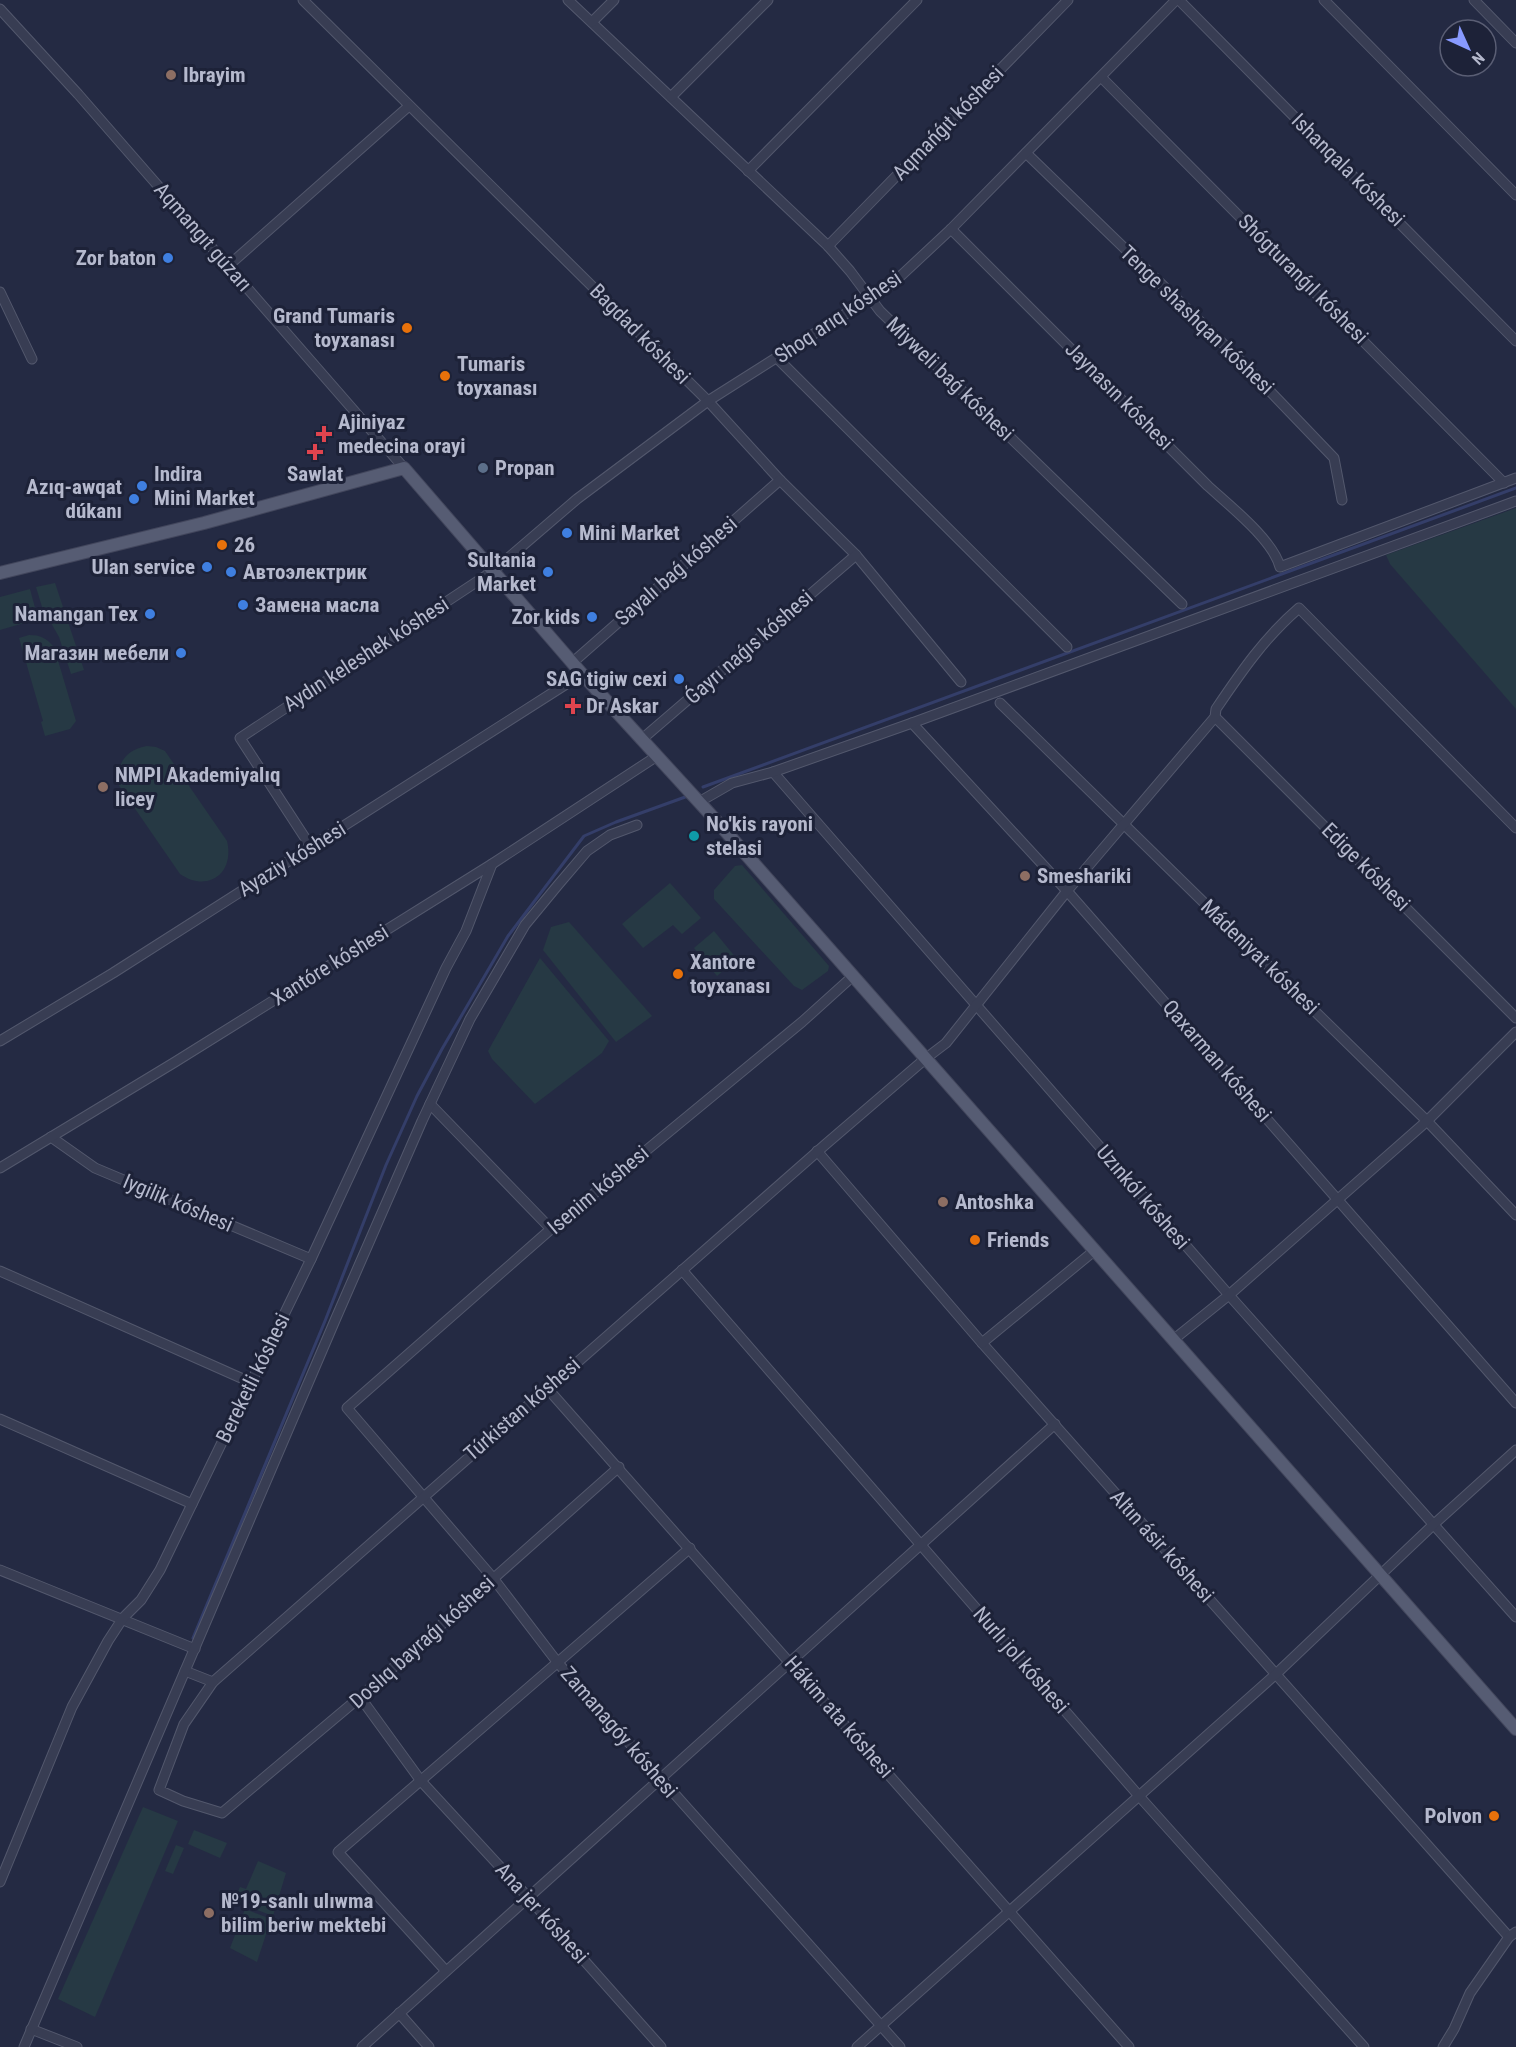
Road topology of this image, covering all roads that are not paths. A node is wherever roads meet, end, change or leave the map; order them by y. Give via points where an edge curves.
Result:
1 (303, 0) edge
2 (568, 0) edge
3 (614, 0) edge
4 (768, 0) edge
5 (917, 0) edge
6 (1068, 0) edge
7 (1178, 0) edge
8 (1324, 0) edge
9 (1474, 0) edge
10 (0, 9) edge
11 (592, 22) junction
12 (1516, 43) edge
13 (1101, 76) junction
14 (670, 97) junction
15 (410, 106) junction
16 (1026, 153) junction
17 (748, 171) junction
18 (1516, 195) edge
19 (951, 229) junction
20 (828, 246) junction
21 (228, 266) junction
22 (868, 298) junction
23 (1, 299) edge
24 (1516, 341) edge
25 (777, 358) junction
26 (32, 359) dead end
27 (708, 401) junction
28 (404, 468) junction
29 (1516, 478) edge
30 (780, 480) junction
31 (1503, 483) junction
32 (1342, 500) dead end
33 (1516, 501) edge
34 (856, 555) junction
35 (493, 571) junction
36 (0, 573) edge
37 (1182, 604) dead end
38 (1067, 647) dead end
39 (572, 663) junction
40 (582, 674) junction
41 (961, 682) dead end
42 (1000, 703) dead end
43 (1215, 717) junction
44 (912, 723) junction
45 (641, 740) junction
46 (657, 756) junction
47 (773, 772) junction
48 (699, 801) junction
49 (1125, 824) junction
50 (637, 825) dead end
51 (1516, 828) edge
52 (311, 847) junction
53 (492, 864) junction
54 (1067, 891) junction
55 (853, 976) junction
56 (975, 1006) junction
57 (1516, 1018) edge
58 (1516, 1032) edge
59 (0, 1041) edge
60 (925, 1059) junction
61 (430, 1104) junction
62 (1427, 1121) junction
63 (51, 1137) junction
64 (817, 1151) junction
65 (0, 1168) edge
66 (1338, 1198) junction
67 (1516, 1215) edge
68 (551, 1229) junction
69 (1094, 1251) junction
70 (311, 1259) junction
71 (682, 1270) junction
72 (0, 1271) edge
73 (1229, 1295) junction
74 (1173, 1340) junction
75 (982, 1342) junction
76 (250, 1382) junction
77 (547, 1388) junction
78 (1516, 1403) edge
79 (347, 1408) joint
80 (0, 1419) edge
81 (1054, 1425) junction
82 (1516, 1450) edge
83 (619, 1467) junction
84 (422, 1497) junction
85 (192, 1504) junction
86 (1433, 1525) junction
87 (921, 1545) junction
88 (690, 1548) junction
89 (0, 1570) edge
90 (1380, 1576) junction
91 (493, 1578) junction
92 (1516, 1617) edge
93 (123, 1618) junction
94 (195, 1649) junction
95 (790, 1662) junction
96 (558, 1663) junction
97 (185, 1671) junction
98 (1276, 1674) junction
99 (213, 1682) junction
100 (360, 1697) junction
101 (1516, 1729) edge
102 (660, 1779) junction
103 (421, 1781) junction
104 (1139, 1796) junction
105 (222, 1814) joint
106 (0, 1882) edge
107 (527, 1896) junction
108 (1010, 1911) junction
109 (1513, 1934) edge
110 (446, 1971) junction
111 (399, 2013) junction
112 (881, 2026) junction
113 (31, 2029) junction
114 (24, 2047) edge
115 (76, 2047) edge
116 (362, 2047) edge
117 (429, 2047) edge
118 (661, 2047) edge
119 (857, 2047) edge
120 (900, 2047) edge
121 (1129, 2047) edge
122 (1364, 2047) edge
123 (1443, 2047) edge

1 - 15 street, Bagdad kóshesi
2 - 11 street, Miyweli baǵ kóshesi
3 - 11 street
4 - 14 street
5 - 17 street
6 - 20 street, Aqmańǵıt kóshesi
7 - 13 street, Shoq arıq kóshesi
7 - 24 street, Ishanqala kóshesi
8 - 18 street
9 - 12 street
10 - 21 street, Aqmangıt gúzarı
11 - 14 street, Miyweli baǵ kóshesi
13 - 16 street, Shoq arıq kóshesi
13 - 31 street, Shógturanǵıl kóshesi
14 - 17 street, Miyweli baǵ kóshesi
15 - 21 street
15 - 27 street, Bagdad kóshesi
16 - 19 street, Shoq arıq kóshesi
16 - 32 street, Tenge shashqan kóshesi via 1242,362 1334,458
17 - 20 street, Miyweli baǵ kóshesi
19 - 22 street, Shoq arıq kóshesi via 891,285
19 - 31 street, Jaynasın kóshesi via 1252,526 1277,556 1280,567
20 - 22 street, Miyweli baǵ kóshesi
21 - 28 street, Aqmangıt gúzarı
22 - 25 street, Shoq arıq kóshesi
22 - 37 street, Miyweli baǵ kóshesi
23 - 26 street
25 - 27 street, Shoq arıq kóshesi
25 - 38 street
27 - 30 street, Bagdad kóshesi
27 - 35 street, Shoq arıq kóshesi via 577,499
28 - 35 main road
28 - 36 main road via 193,526
29 - 31 street
30 - 34 street, Bagdad kóshesi
30 - 39 street, Sayalı baǵ kóshesi
33 - 44 street
34 - 41 street, Bagdad kóshesi
34 - 45 street, Ǵayrı naǵıs kóshesi
35 - 39 main road
35 - 52 street, Aydın keleshek kóshesi via 240,738
39 - 40 main road
40 - 45 main road
40 - 52 street, Ayaziy kóshesi
42 - 49 street, Mádeniyat kóshesi
43 - 49 street, Túrkistan kóshesi
43 - 51 street, Túrkistan kóshesi via 1216,709 1248,663 1277,627 1299,608
43 - 57 street, Edige kóshesi
44 - 47 street
44 - 54 street, Qaxarman kóshesi
45 - 46 main road
46 - 48 main road
46 - 53 street, Xantóre kóshesi
47 - 48 street via 732,783
47 - 56 street, Uzınkól kóshesi
48 - 55 main road
49 - 54 street, Túrkistan kóshesi
49 - 62 street, Mádeniyat kóshesi
50 - 61 street via 610,835 587,851 525,925 470,1019
52 - 59 street, Ayaziy kóshesi
53 - 63 street, Xantóre kóshesi
53 - 70 street, Bereketli kóshesi via 466,931
54 - 56 street, Túrkistan kóshesi
54 - 66 street, Qaxarman kóshesi
55 - 60 main road
55 - 68 street, Isenim kóshesi
56 - 60 street, Túrkistan kóshesi via 946,1042
56 - 73 street, Uzınkól kóshesi
58 - 62 street
60 - 64 street, Túrkistan kóshesi
60 - 69 main road
61 - 68 street
61 - 94 street
62 - 66 street
62 - 67 street, Mádeniyat kóshesi
63 - 65 street, Xantóre kóshesi
63 - 70 street, Iygilik kóshesi via 95,1168
64 - 71 street, Túrkistan kóshesi
64 - 75 street, Altın ásir kóshesi
66 - 73 street
66 - 78 street, Qaxarman kóshesi
68 - 79 street, Isenim kóshesi
69 - 74 main road
69 - 75 street
70 - 76 street, Bereketli kóshesi
71 - 77 street, Túrkistan kóshesi
71 - 87 street, Nurlı jol kóshesi
72 - 76 street
73 - 74 street
73 - 86 street, Uzınkól kóshesi
74 - 90 main road
75 - 81 street, Altın ásir kóshesi
76 - 85 street, Bereketli kóshesi
77 - 83 street, Hákim ata kóshesi
77 - 84 street, Túrkistan kóshesi
79 - 84 street, Zamanagóy kóshesi
80 - 85 street
81 - 87 street
81 - 98 street, Altın ásir kóshesi
82 - 86 street
83 - 88 street, Hákim ata kóshesi
83 - 91 street, Doslıq bayraǵı kóshesi
84 - 91 street, Zamanagóy kóshesi
84 - 99 street, Túrkistan kóshesi
85 - 93 street, Bereketli kóshesi via 160,1570 141,1600
86 - 90 street
86 - 92 street, Uzınkól kóshesi
87 - 95 street
87 - 104 street, Nurlı jol kóshesi
88 - 95 street, Hákim ata kóshesi
88 - 96 street
89 - 93 street
90 - 98 street
90 - 101 main road
91 - 96 street, Zamanagóy kóshesi
91 - 100 street, Doslıq bayraǵı kóshesi
93 - 94 street
93 - 106 street, Bereketli kóshesi via 72,1707
94 - 97 street
95 - 102 street
95 - 108 street, Hákim ata kóshesi
96 - 102 street, Zamanagóy kóshesi
96 - 103 street
97 - 99 street
97 - 113 street
98 - 104 street
98 - 109 street, Altın ásir kóshesi
99 - 105 street, Túrkistan kóshesi via 184,1724 159,1790
100 - 103 street, Ana jer kóshesi
100 - 105 street, Doslıq bayraǵı kóshesi
102 - 107 street
102 - 112 street, Zamanagóy kóshesi
103 - 107 street, Ana jer kóshesi
103 - 110 street via 338,1852
104 - 108 street
104 - 122 street, Nurlı jol kóshesi
107 - 110 street
107 - 118 street, Ana jer kóshesi
108 - 112 street
108 - 121 street, Hákim ata kóshesi
109 - 123 street via 1470,1993
110 - 111 street
111 - 116 street
111 - 117 street
112 - 119 street
112 - 120 street, Zamanagóy kóshesi
113 - 114 street
113 - 115 street

